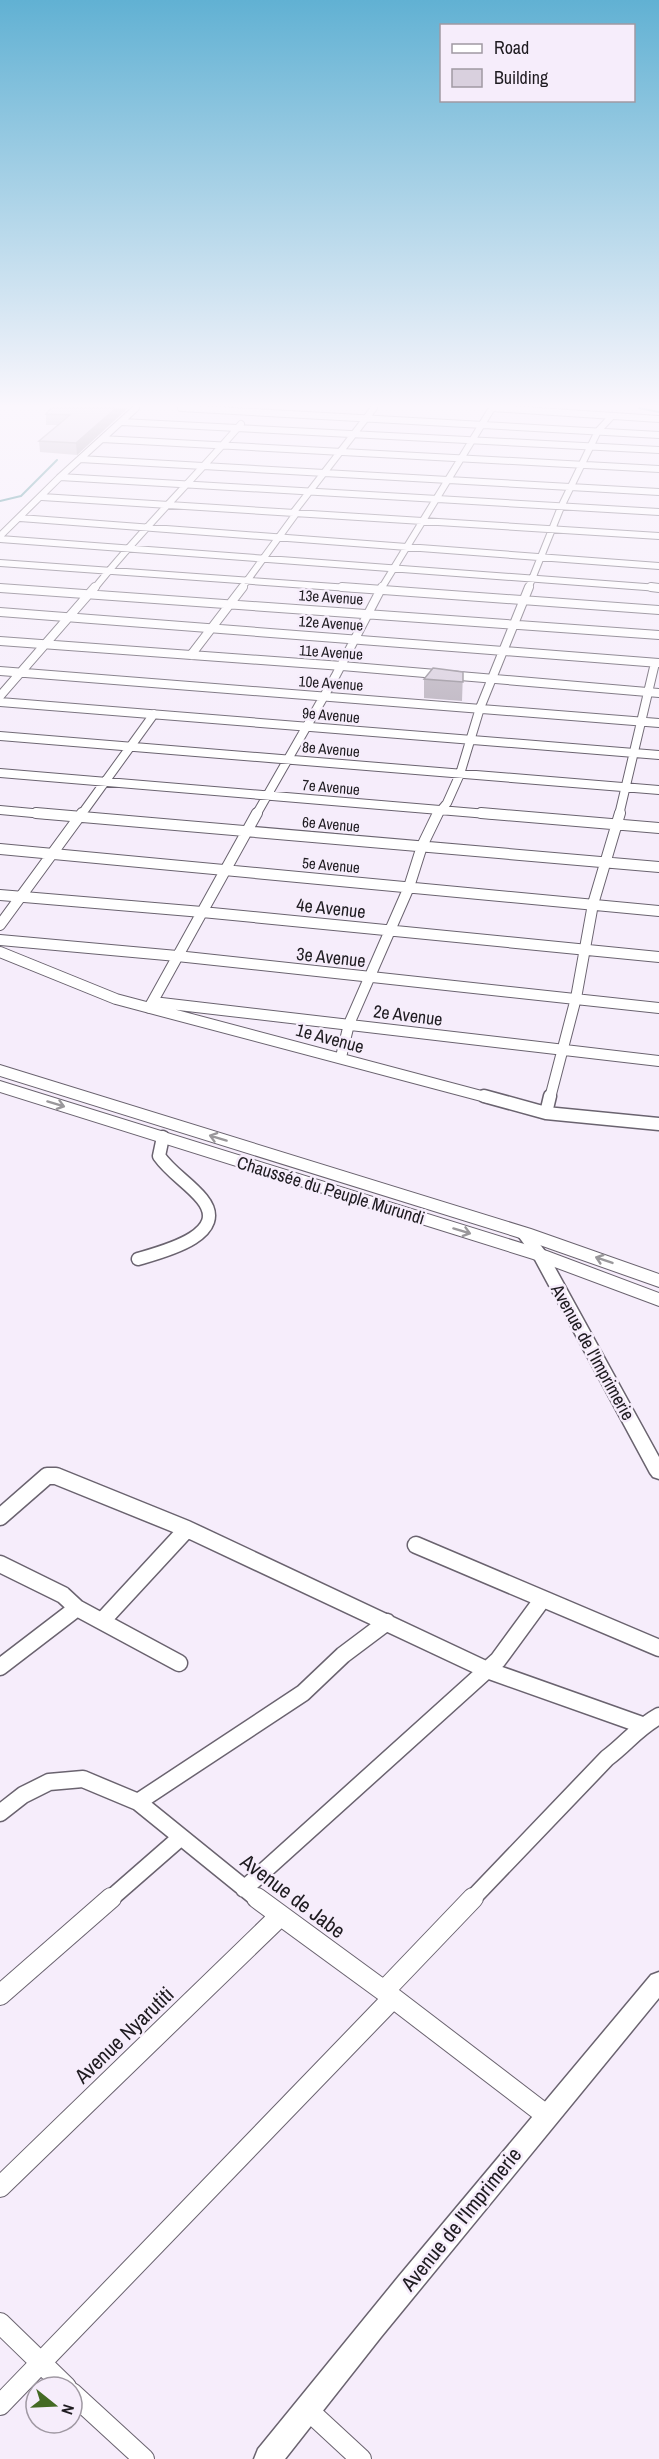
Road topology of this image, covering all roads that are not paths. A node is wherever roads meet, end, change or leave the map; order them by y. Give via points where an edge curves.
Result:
1 (15, 523) edge
2 (87, 523) edge
3 (151, 523) edge
4 (290, 523) edge
5 (421, 523) edge
6 (451, 523) edge
7 (555, 523) edge
8 (147, 527) junction
9 (553, 529) junction
10 (659, 536) edge
11 (281, 537) junction
12 (0, 538) edge
13 (407, 546) junction
14 (128, 547) junction
15 (266, 557) junction
16 (541, 557) junction
17 (0, 562) edge
18 (659, 566) edge
19 (395, 567) junction
20 (108, 570) junction
21 (532, 578) junction
22 (250, 579) junction
23 (0, 588) edge
24 (659, 588) edge
25 (382, 589) junction
26 (90, 594) junction
27 (524, 599) junction
28 (230, 604) junction
29 (659, 610) edge
30 (0, 612) edge
31 (368, 613) junction
32 (68, 618) junction
33 (514, 624) junction
34 (211, 627) junction
35 (659, 635) edge
36 (356, 638) junction
37 (0, 641) edge
38 (45, 645) junction
39 (504, 651) junction
40 (191, 655) junction
41 (657, 663) edge
42 (342, 666) junction
43 (0, 671) edge
44 (21, 673) junction
45 (492, 678) junction
46 (647, 692) junction
47 (659, 693) edge
48 (0, 696) edge
49 (327, 696) junction
50 (0, 702) edge
51 (480, 708) junction
52 (154, 714) junction
53 (641, 722) junction
54 (659, 723) edge
55 (305, 726) junction
56 (0, 736) edge
57 (470, 739) junction
58 (131, 746) junction
59 (633, 753) junction
60 (659, 755) edge
61 (287, 758) junction
62 (0, 773) edge
63 (460, 774) junction
64 (105, 782) junction
65 (626, 788) junction
66 (659, 790) edge
67 (268, 795) junction
68 (0, 810) edge
69 (439, 811) junction
70 (80, 818) junction
71 (617, 824) junction
72 (659, 828) edge
73 (248, 830) junction
74 (422, 846) junction
75 (0, 849) edge
76 (52, 856) junction
77 (606, 862) junction
78 (659, 867) edge
79 (224, 870) junction
80 (409, 887) junction
81 (0, 895) edge
82 (21, 898) junction
83 (593, 904) junction
84 (659, 910) edge
85 (202, 912) junction
86 (0, 925) edge
87 (388, 930) junction
88 (0, 940) edge
89 (585, 949) junction
90 (0, 952) edge
91 (177, 956) junction
92 (659, 957) edge
93 (368, 978) junction
94 (576, 999) junction
95 (152, 1005) junction
96 (659, 1008) edge
97 (349, 1024) junction
98 (564, 1051) junction
99 (341, 1057) junction
100 (659, 1061) edge
101 (0, 1070) edge
102 (0, 1086) edge
103 (546, 1113) junction
104 (659, 1124) edge
105 (163, 1137) junction
106 (524, 1233) junction
107 (540, 1255) junction
108 (138, 1259) dead end
109 (659, 1281) edge
110 (659, 1300) edge
111 (659, 1473) edge
112 (0, 1517) edge
113 (187, 1529) junction
114 (416, 1545) dead end
115 (0, 1563) edge
116 (542, 1600) junction
117 (77, 1608) junction
118 (102, 1622) junction
119 (387, 1622) junction
120 (659, 1648) edge
121 (179, 1663) dead end
122 (0, 1667) edge
123 (487, 1670) junction
124 (659, 1716) edge
125 (642, 1725) junction
126 (138, 1802) junction
127 (0, 1813) edge
128 (180, 1838) junction
129 (244, 1889) junction
130 (280, 1916) junction
131 (659, 1982) edge
132 (0, 1995) edge
133 (389, 1995) junction
134 (546, 2115) junction
135 (0, 2187) edge
136 (0, 2323) edge
137 (40, 2363) junction
138 (53, 2375) edge
139 (84, 2403) edge
140 (0, 2405) edge
141 (309, 2411) junction
142 (144, 2459) edge
143 (268, 2459) edge
144 (361, 2459) edge

1 - 12 street
2 - 8 street
3 - 8 street
4 - 11 street
5 - 13 street
6 - 9 street
7 - 9 street
8 - 11 street
8 - 14 street
9 - 10 street
9 - 16 street
11 - 13 street
11 - 15 street
12 - 14 street
13 - 16 street
13 - 19 street
14 - 15 street
14 - 20 street
15 - 19 street
15 - 22 street
16 - 18 street
16 - 21 street
17 - 20 street
19 - 21 street
19 - 25 street
20 - 22 street
20 - 26 street
21 - 24 street
21 - 27 street
22 - 25 street
22 - 28 street
23 - 26 street, 13e Avenue
25 - 27 street
25 - 31 street
26 - 28 street, 13e Avenue
26 - 32 street
27 - 29 street
27 - 33 street
28 - 31 street, 13e Avenue
28 - 34 street
30 - 32 street, 12e Avenue
31 - 33 street, 13e Avenue
31 - 36 street
32 - 34 street, 12e Avenue
32 - 38 street
33 - 35 street, 13e Avenue
33 - 39 street
34 - 36 street, 12e Avenue
34 - 40 street
36 - 39 street, 12e Avenue
36 - 42 street
37 - 38 street, 11e Avenue
38 - 40 street, 11e Avenue
38 - 44 street
39 - 41 street, 12e Avenue
39 - 45 street
40 - 42 street, 11e Avenue
41 - 46 street
42 - 45 street, 11e Avenue
42 - 49 street
43 - 44 street, 10e Avenue
44 - 48 street
44 - 49 street, 10e Avenue
45 - 46 street, 11e Avenue
45 - 51 street
46 - 47 street, 11e Avenue
46 - 53 street
49 - 51 street, 10e Avenue
49 - 55 street
50 - 52 street, 9e Avenue
51 - 53 street, 10e Avenue
51 - 57 street
52 - 55 street, 9e Avenue
52 - 58 street
53 - 54 street, 10e Avenue
53 - 59 street
55 - 57 street, 9e Avenue
55 - 61 street
56 - 58 street, 8e Avenue
57 - 59 street, 9e Avenue
57 - 63 street
58 - 61 street, 8e Avenue
58 - 64 street
59 - 60 street, 9e Avenue
59 - 65 street
61 - 63 street, 8e Avenue
61 - 67 street
62 - 64 street, 7e Avenue
63 - 65 street, 8e Avenue
63 - 69 street via 447,803
64 - 67 street, 7e Avenue
64 - 70 street
65 - 66 street, 8e Avenue
65 - 71 street
67 - 69 street, 7e Avenue
67 - 73 street
68 - 70 street, 6e Avenue
69 - 71 street, 7e Avenue
69 - 74 street
70 - 73 street, 6e Avenue
70 - 76 street
71 - 72 street, 7e Avenue
71 - 77 street
73 - 74 street, 6e Avenue
73 - 79 street
74 - 77 street, 6e Avenue
74 - 80 street
75 - 76 street, 5e Avenue
76 - 79 street, 5e Avenue
76 - 82 street
77 - 78 street, 6e Avenue
77 - 83 street
79 - 80 street, 5e Avenue
79 - 85 street
80 - 83 street, 5e Avenue
80 - 87 street
81 - 82 street, 4e Avenue
82 - 85 street, 4e Avenue
82 - 86 street
83 - 84 street, 5e Avenue
83 - 89 street
85 - 87 street, 4e Avenue
85 - 91 street
87 - 89 street, 4e Avenue
87 - 93 street
88 - 91 street, 3e Avenue
89 - 92 street, 4e Avenue
89 - 94 street
90 - 95 street, 1e Avenue via 116,999
91 - 93 street, 3e Avenue
91 - 95 street
93 - 94 street, 3e Avenue
93 - 97 street
94 - 96 street, 3e Avenue
94 - 98 street
95 - 97 street, 2e Avenue
95 - 99 street, 1e Avenue
97 - 98 street, 2e Avenue
97 - 99 street
98 - 100 street, 2e Avenue
98 - 103 street
99 - 103 street, 1e Avenue
106 -> 101 highway, Chaussée du Peuple Murundi
102 -> 105 highway, Chaussée du Peuple Murundi
103 - 104 street, 1e Avenue
105 -> 107 highway, Chaussée du Peuple Murundi
105 - 108 street via 159,1156 203,1201 209,1219 195,1238 183,1245
106 - 107 street, Avenue de l'Imprimerie
109 -> 106 highway, Chaussée du Peuple Murundi
107 - 110 highway, Chaussée du Peuple Murundi
107 - 111 street, Avenue de l'Imprimerie
112 - 113 street via 51,1474
113 - 118 street
113 - 119 street
114 - 116 street
115 - 117 street via 63,1595
116 - 120 street
116 - 123 street
117 - 118 street
117 - 122 street
118 - 121 street
119 - 123 street
119 - 126 street via 343,1655 303,1693
123 - 125 street
123 - 129 street
124 - 125 street
125 - 133 street
126 - 127 street, Avenue de Jabe via 82,1779 65,1779 23,1794
126 - 128 street, Avenue de Jabe
128 - 129 street, Avenue de Jabe
128 - 132 street
129 - 130 street, Avenue de Jabe
130 - 133 street, Avenue de Jabe
130 - 135 street, Avenue Nyarutiti
131 - 134 street, Avenue de l'Imprimerie
133 - 134 street, Avenue de Jabe
133 - 137 street
134 - 141 street, Avenue de l'Imprimerie
136 - 137 street
137 - 138 street
137 - 140 street
139 - 142 street
141 - 143 street, Avenue de l'Imprimerie
141 - 144 street

